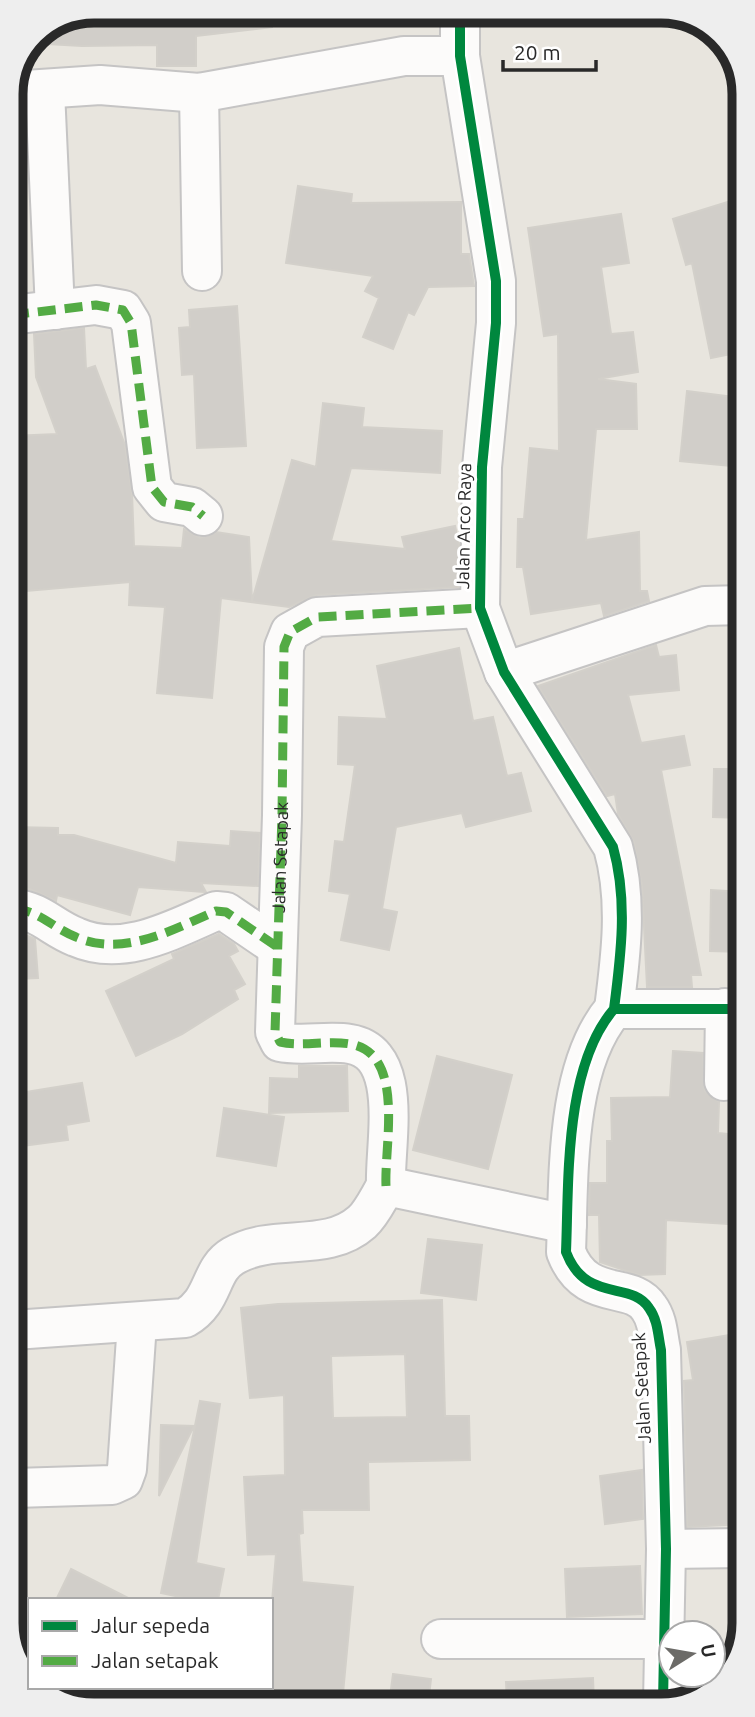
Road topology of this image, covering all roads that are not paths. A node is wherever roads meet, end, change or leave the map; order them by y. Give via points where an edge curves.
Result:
1 (460, 23) edge
2 (460, 56) junction
3 (28, 91) edge
4 (199, 93) junction
5 (202, 271) dead end
6 (55, 310) junction
7 (23, 314) edge
8 (203, 516) dead end
9 (732, 605) edge
10 (480, 608) junction
11 (504, 671) junction
12 (23, 909) edge
13 (276, 946) junction
14 (614, 1009) junction
15 (732, 1009) edge
16 (732, 1023) edge
17 (724, 1081) dead end
18 (386, 1186) junction
19 (567, 1224) junction
20 (137, 1323) junction
21 (23, 1329) edge
22 (23, 1489) edge
23 (732, 1548) edge
24 (666, 1549) junction
25 (666, 1619) edge
26 (441, 1639) dead end
27 (657, 1639) edge

1 - 2 street, Jalan Arco Raya
2 - 4 street via 404,56
2 - 10 street, Jalan Arco Raya via 496,281 482,467
3 - 4 street via 100,85
3 - 6 street
4 - 5 street
6 - 7 street
6 - 8 street via 96,305 123,310 131,323 152,486 164,502 192,507
9 - 11 street via 705,606
10 - 11 street, Jalan Arco Raya
10 - 13 street, Jalan Setapak via 317,617 290,632 284,647
11 - 14 street, Jalan Arco Raya via 613,847 623,903
12 - 13 street via 34,911 83,940 118,943 159,937 216,911 226,912
13 - 18 street, Jalan Setapak via 273,1016 280,1042 356,1045 376,1056 382,1067
14 - 15 street
14 - 19 street, Jalan Setapak via 598,1033 576,1104
16 - 17 street
18 - 19 street
18 - 20 street via 364,1221 345,1234 257,1246 231,1257 217,1273 200,1309 184,1318
19 - 24 street, Jalan Setapak via 566,1252 572,1269 604,1290 639,1297 656,1323 661,1350
20 - 21 street
20 - 22 street via 123,1480 111,1485
23 - 24 street
24 - 25 street, Jalan Setapak
26 - 27 street

